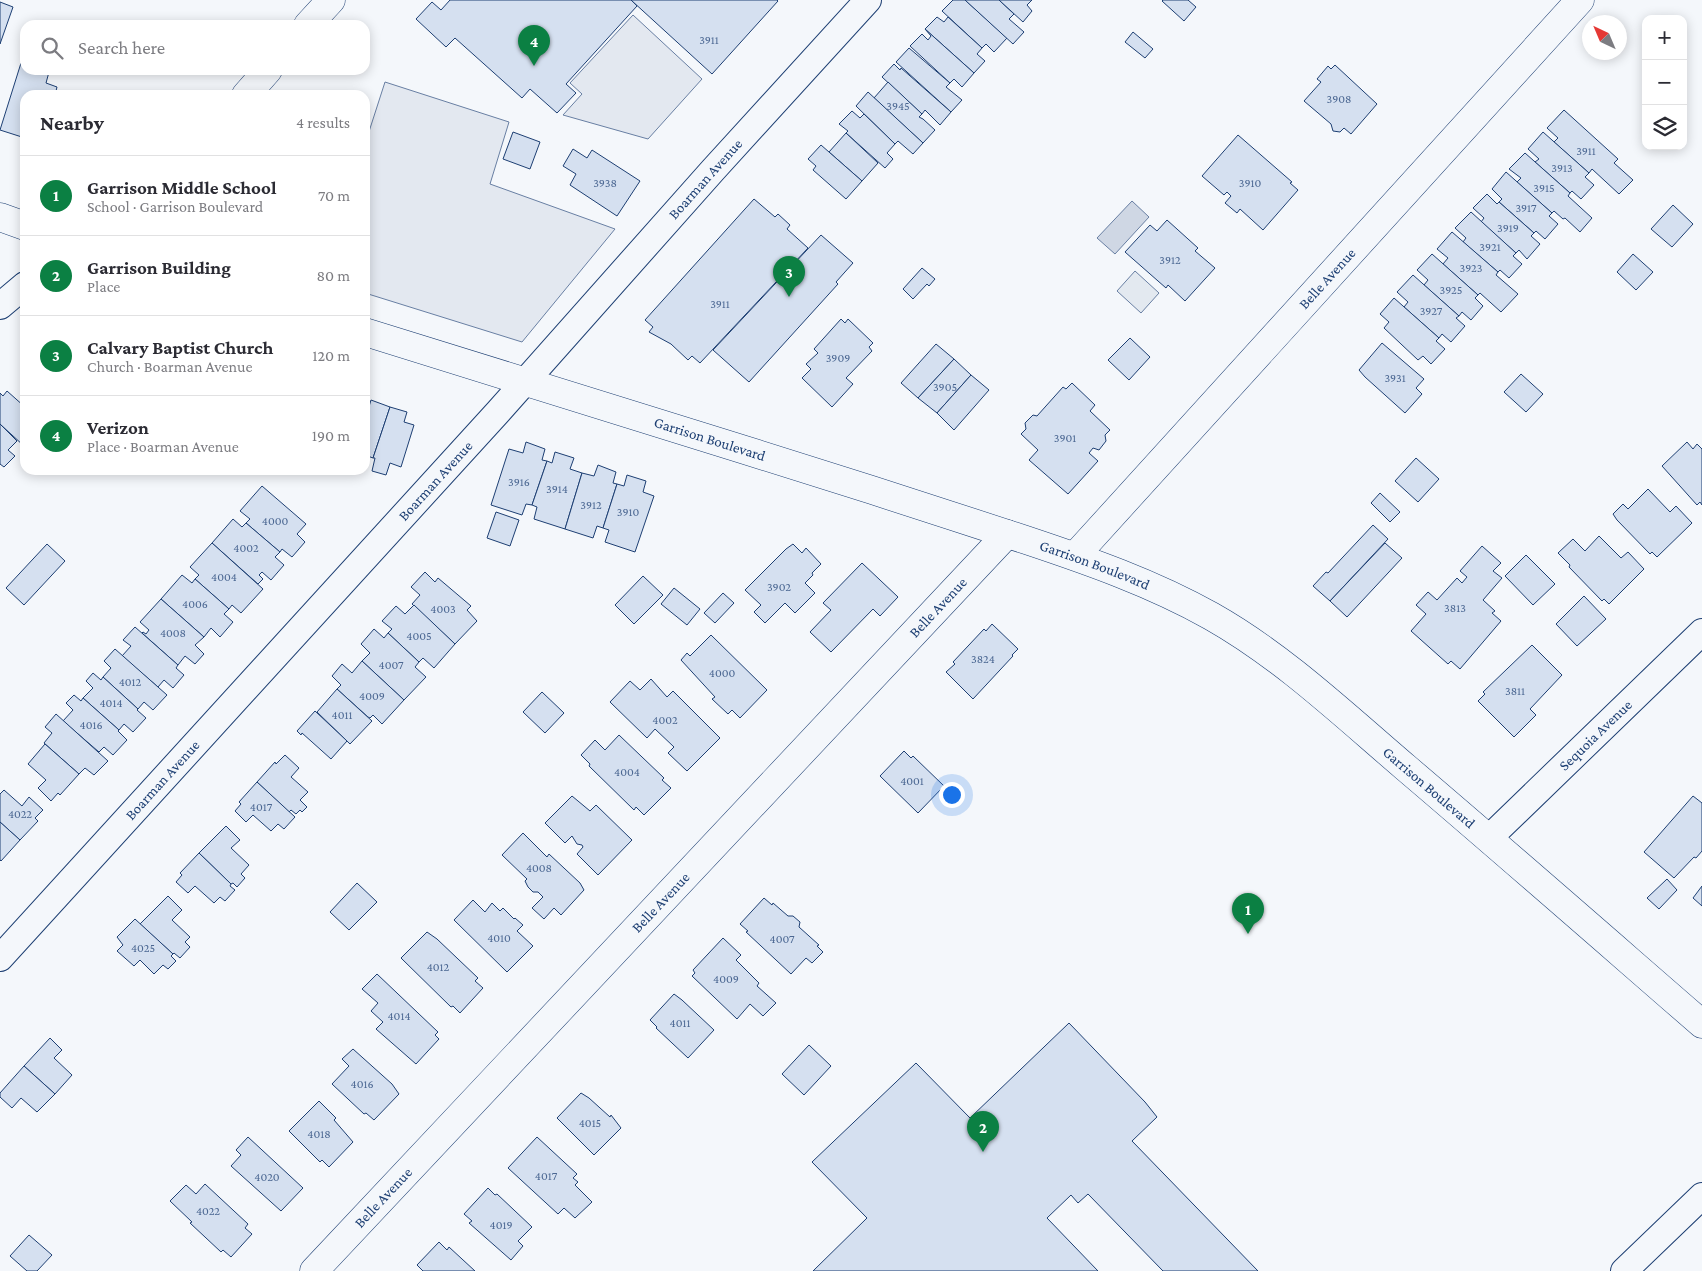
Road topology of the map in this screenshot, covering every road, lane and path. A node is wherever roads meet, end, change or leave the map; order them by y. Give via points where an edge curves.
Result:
1 (331, 0) edge
2 (868, 0) edge
3 (1580, 0) edge
4 (313, 20) edge
5 (264, 75) edge
6 (250, 90) edge
7 (0, 217) edge
8 (20, 224) edge
9 (20, 289) edge
10 (0, 306) edge
11 (370, 333) edge
12 (526, 380) junction
13 (1007, 534) junction
14 (1075, 556) junction
15 (1702, 632) edge
16 (1489, 838) junction
17 (0, 958) edge
18 (1702, 1024) edge
19 (1702, 1196) edge
20 (1633, 1263) edge
21 (314, 1271) edge

1 - 4 street
2 - 12 street, Boarman Avenue
3 - 14 street, Belle Avenue
5 - 6 street
7 - 8 street
9 - 10 street
11 - 12 street, Garrison Boulevard
12 - 13 street, Garrison Boulevard
12 - 17 street, Boarman Avenue
13 - 14 street, Garrison Boulevard
13 - 21 street, Belle Avenue
14 - 16 street, Garrison Boulevard via 1160,589 1242,635 1326,700
15 - 16 street, Sequoia Avenue
16 - 18 street, Garrison Boulevard
19 - 20 street

